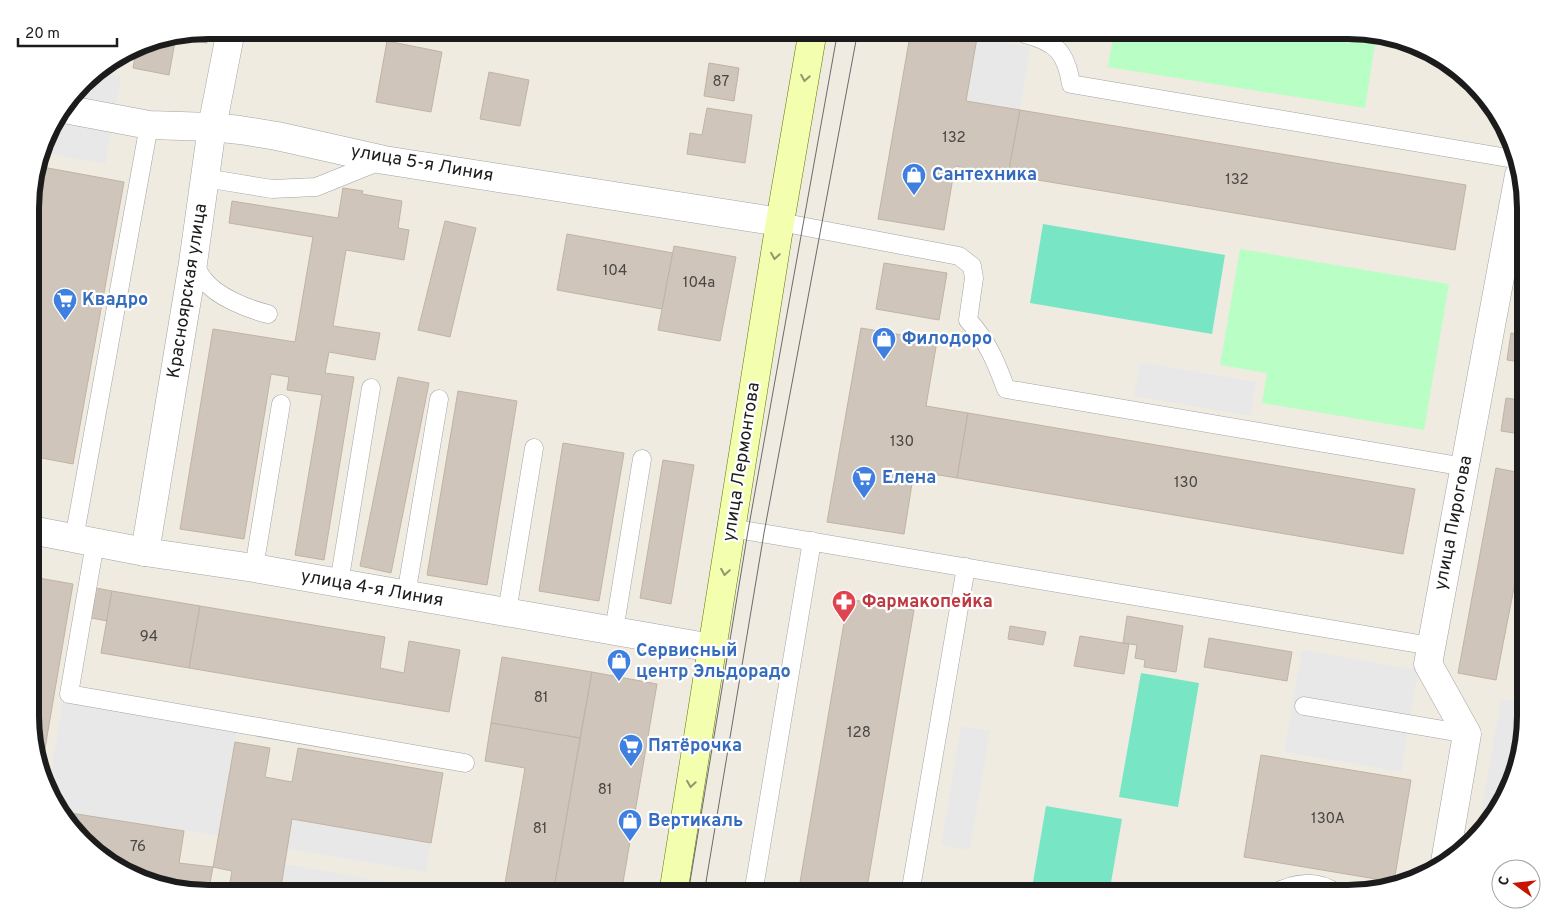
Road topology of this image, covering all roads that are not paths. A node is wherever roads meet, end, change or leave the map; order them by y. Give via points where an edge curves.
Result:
1 (229, 39) edge
2 (811, 39) edge
3 (1044, 39) edge
4 (70, 110) edge
5 (149, 125) junction
6 (212, 127) junction
7 (1509, 158) edge
8 (384, 160) junction
9 (205, 178) junction
10 (1516, 191) edge
11 (780, 222) junction
12 (193, 263) junction
13 (268, 314) dead end
14 (371, 388) dead end
15 (439, 399) dead end
16 (281, 404) dead end
17 (534, 448) dead end
18 (642, 459) dead end
19 (1465, 466) junction
20 (732, 528) junction
21 (39, 531) edge
22 (85, 541) junction
23 (812, 541) junction
24 (145, 552) junction
25 (966, 567) junction
26 (254, 568) junction
27 (339, 583) junction
28 (406, 594) junction
29 (507, 612) junction
30 (614, 630) junction
31 (1431, 646) junction
32 (712, 648) junction
33 (1304, 706) dead end
34 (1467, 734) junction
35 (465, 763) dead end
36 (1446, 854) edge
37 (674, 885) edge
38 (755, 885) edge
39 (912, 885) edge
40 (1295, 885) edge
41 (1319, 885) edge

1 - 6 street, Красноярская улица
2 -> 11 main road, улица Лермонтова
3 - 7 lane via 1058,50 1068,66 1071,84
4 - 5 street, улица 5-я Линия
5 - 6 street, улица 5-я Линия
5 - 22 lane
6 - 8 street, улица 5-я Линия via 277,136
6 - 9 street, Красноярская улица
8 - 9 lane via 316,187 272,189
8 - 11 street, улица 5-я Линия
9 - 12 street, Красноярская улица
10 - 19 street, улица Пирогова
11 - 19 lane via 959,256 972,266 974,278 968,320 982,336 1006,389
11 -> 20 main road, улица Лермонтова
12 - 13 lane via 205,282 221,294
12 - 24 street, Красноярская улица
14 - 27 lane
15 - 28 lane
16 - 26 lane
17 - 29 lane
18 - 30 lane
19 - 31 street, улица Пирогова
20 - 23 lane
20 -> 32 main road, улица Лермонтова
21 - 22 street, улица 4-я Линия
22 - 24 street, улица 4-я Линия
22 - 35 lane via 69,694
23 - 25 lane
23 - 38 lane
24 - 26 street, улица 4-я Линия
25 - 31 lane
25 - 39 lane
26 - 27 street, улица 4-я Линия
27 - 28 street, улица 4-я Линия
28 - 29 street, улица 4-я Линия
29 - 30 street, улица 4-я Линия
30 - 32 street, улица 4-я Линия
31 - 34 street, улица Пирогова via 1428,664
32 -> 37 main road, улица Лермонтова
33 - 34 lane
34 - 36 street
40 - 41 lane

